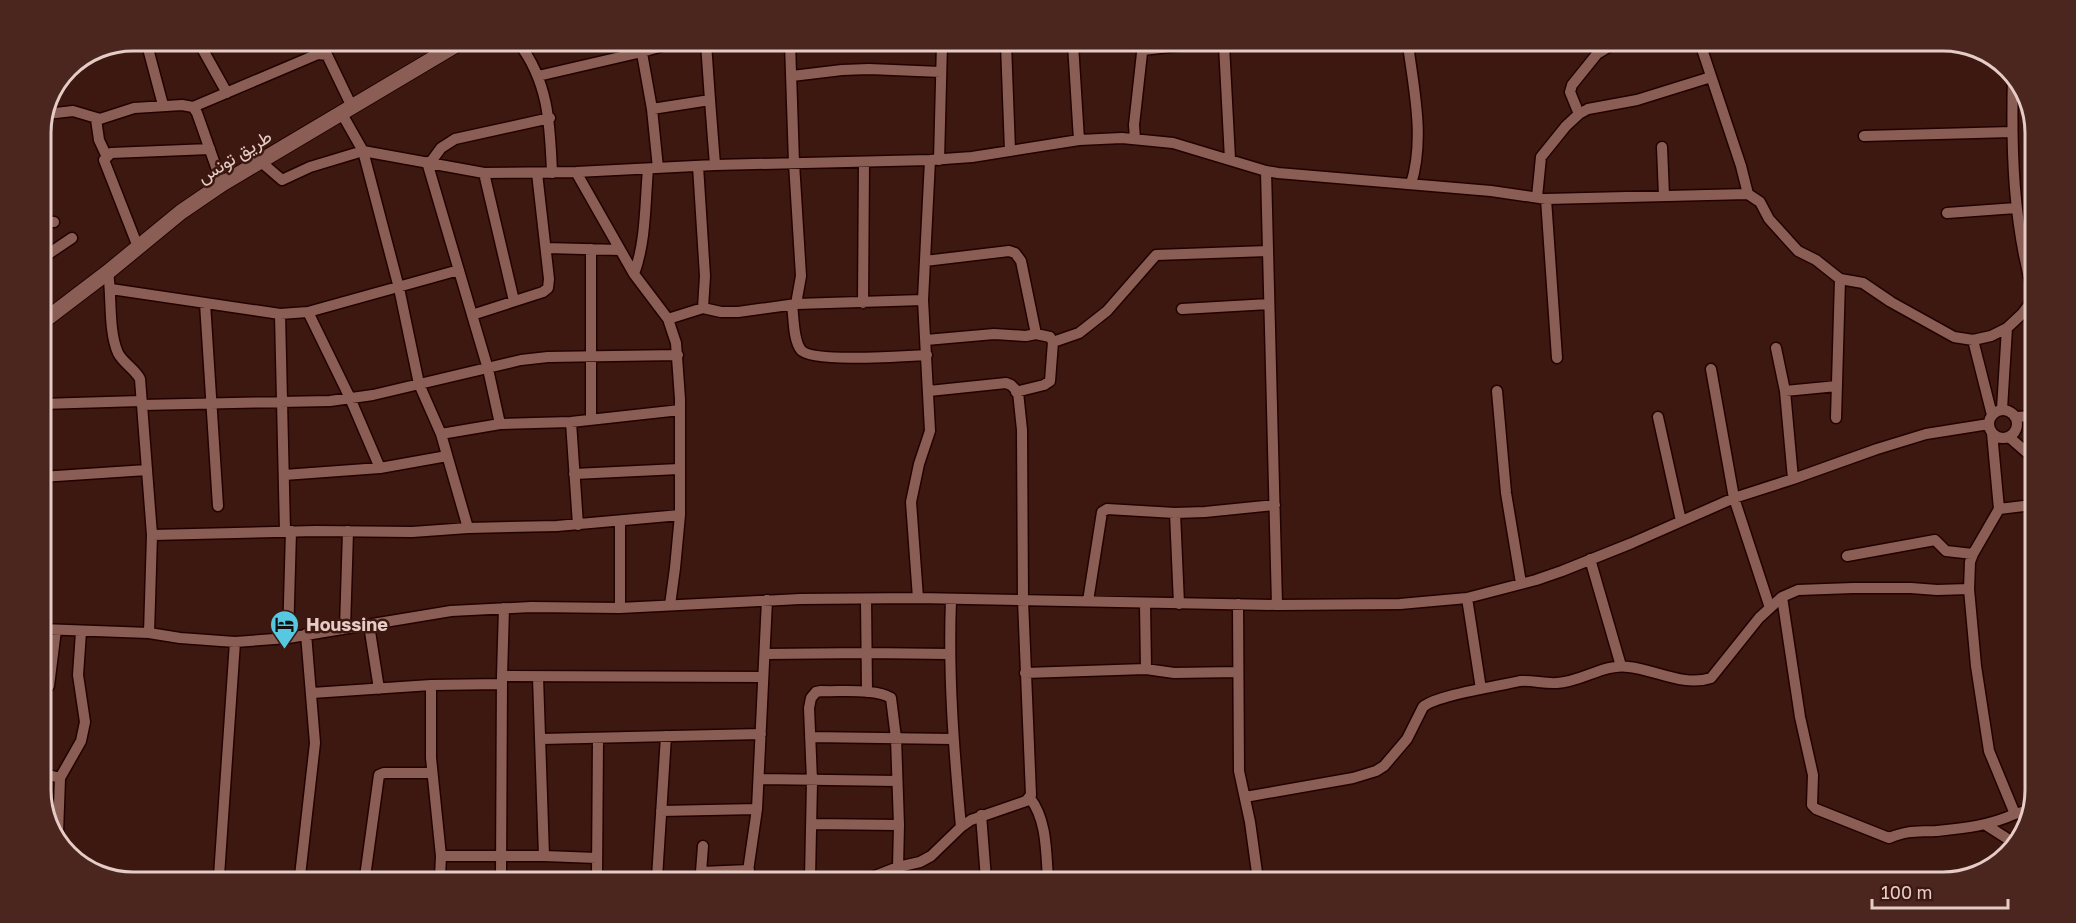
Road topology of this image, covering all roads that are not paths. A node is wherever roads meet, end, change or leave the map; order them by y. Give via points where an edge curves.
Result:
1 (149, 51) edge
2 (204, 51) edge
3 (317, 51) edge
4 (446, 51) edge
5 (523, 51) edge
6 (627, 51) edge
7 (642, 51) edge
8 (707, 51) edge
9 (790, 51) edge
10 (942, 51) edge
11 (1006, 51) edge
12 (1073, 51) edge
13 (1143, 51) edge
14 (1224, 51) edge
15 (1409, 51) edge
16 (1602, 51) edge
17 (1703, 51) edge
18 (318, 54) junction
19 (940, 72) junction
20 (538, 76) junction
21 (792, 76) junction
22 (1711, 77) junction
23 (2013, 90) edge
24 (227, 93) junction
25 (710, 100) junction
26 (163, 105) junction
27 (193, 107) junction
28 (652, 109) junction
29 (347, 110) junction
30 (54, 113) edge
31 (1579, 114) junction
32 (550, 118) junction
33 (96, 119) junction
34 (2012, 132) junction
35 (1864, 136) dead end
36 (1135, 139) junction
37 (1079, 140) junction
38 (1662, 147) dead end
39 (210, 149) junction
40 (363, 151) junction
41 (1010, 151) junction
42 (106, 155) junction
43 (1230, 159) junction
44 (935, 160) junction
45 (260, 161) junction
46 (864, 162) junction
47 (428, 163) junction
48 (794, 163) junction
49 (715, 165) junction
50 (698, 166) junction
51 (653, 168) junction
52 (1266, 171) junction
53 (576, 172) junction
54 (484, 173) junction
55 (537, 173) junction
56 (552, 173) junction
57 (222, 184) junction
58 (1411, 184) junction
59 (1748, 194) junction
60 (1664, 196) junction
61 (1542, 198) junction
62 (2016, 208) junction
63 (1947, 213) dead end
64 (51, 222) edge
65 (54, 222) dead end
66 (72, 238) dead end
67 (138, 247) junction
68 (546, 248) junction
69 (591, 249) junction
70 (620, 250) junction
71 (1268, 251) junction
72 (51, 252) edge
73 (2025, 259) edge
74 (925, 261) junction
75 (459, 270) junction
76 (108, 272) junction
77 (634, 274) junction
78 (1840, 279) junction
79 (399, 288) junction
80 (111, 289) junction
81 (924, 300) junction
82 (514, 301) junction
83 (205, 303) junction
84 (863, 303) junction
85 (1269, 304) junction
86 (794, 305) junction
87 (704, 308) junction
88 (1182, 309) dead end
89 (2025, 310) edge
90 (308, 312) junction
91 (280, 314) junction
92 (51, 315) edge
93 (472, 315) junction
94 (668, 319) junction
95 (2007, 328) junction
96 (1036, 334) junction
97 (926, 340) junction
98 (1973, 340) junction
99 (1053, 342) junction
100 (1776, 348) dead end
101 (678, 355) junction
102 (927, 355) junction
103 (591, 356) junction
104 (1557, 358) dead end
105 (488, 369) junction
106 (1711, 369) dead end
107 (419, 384) junction
108 (1837, 386) junction
109 (1497, 391) dead end
110 (929, 392) junction
111 (1016, 392) junction
112 (1785, 392) junction
113 (350, 398) junction
114 (281, 402) junction
115 (141, 403) junction
116 (210, 403) junction
117 (51, 404) edge
118 (680, 410) junction
119 (2025, 416) edge
120 (1658, 417) dead end
121 (2016, 417) junction
122 (1836, 418) dead end
123 (591, 419) junction
124 (1994, 420) junction
125 (571, 422) junction
126 (500, 424) junction
127 (441, 434) junction
128 (2009, 437) junction
129 (2025, 451) edge
130 (447, 456) junction
131 (380, 468) junction
132 (680, 469) junction
133 (147, 470) junction
134 (574, 474) junction
135 (284, 475) junction
136 (51, 476) edge
137 (1793, 479) junction
138 (1734, 498) junction
139 (1275, 505) junction
140 (218, 506) dead end
141 (2025, 507) edge
142 (1999, 509) junction
143 (1175, 513) junction
144 (680, 515) junction
145 (620, 521) junction
146 (1681, 521) junction
147 (578, 525) junction
148 (468, 528) junction
149 (288, 531) junction
150 (348, 531) junction
151 (152, 535) junction
152 (1973, 554) junction
153 (1847, 556) dead end
154 (1590, 559) junction
155 (1521, 583) junction
156 (1969, 589) junction
157 (1782, 597) junction
158 (918, 598) junction
159 (1467, 598) junction
160 (866, 599) junction
161 (767, 600) junction
162 (951, 600) junction
163 (1023, 600) junction
164 (1088, 601) junction
165 (670, 604) junction
166 (1144, 604) junction
167 (1179, 604) junction
168 (1238, 604) junction
169 (1277, 605) junction
170 (504, 608) junction
171 (620, 608) junction
172 (1770, 608) junction
173 (369, 625) junction
174 (345, 628) junction
175 (51, 630) edge
176 (56, 630) junction
177 (81, 632) junction
178 (149, 633) junction
179 (306, 634) junction
180 (288, 638) junction
181 (235, 642) junction
182 (867, 652) junction
183 (765, 654) junction
184 (949, 654) junction
185 (1622, 666) junction
186 (1146, 669) junction
187 (1238, 672) junction
188 (1025, 673) junction
189 (51, 677) edge
190 (538, 677) junction
191 (763, 677) junction
192 (502, 680) junction
193 (430, 685) junction
194 (378, 689) junction
195 (1481, 689) junction
196 (867, 692) junction
197 (312, 693) junction
198 (761, 734) junction
199 (666, 736) junction
200 (810, 737) junction
201 (896, 738) junction
202 (541, 739) junction
203 (598, 739) junction
204 (952, 739) junction
205 (432, 773) junction
206 (51, 776) edge
207 (60, 778) junction
208 (759, 779) junction
209 (812, 780) junction
210 (897, 781) junction
211 (1245, 797) junction
212 (1030, 798) junction
213 (757, 808) junction
214 (661, 811) junction
215 (2021, 812) edge
216 (2015, 814) junction
217 (981, 815) junction
218 (58, 824) edge
219 (812, 824) junction
220 (899, 825) junction
221 (1986, 825) junction
222 (961, 827) junction
223 (2008, 839) edge
224 (703, 846) dead end
225 (502, 855) junction
226 (441, 856) junction
227 (544, 856) junction
228 (597, 858) junction
229 (219, 872) edge
230 (300, 872) edge
231 (366, 872) edge
232 (440, 872) edge
233 (501, 872) edge
234 (597, 872) edge
235 (657, 872) edge
236 (700, 872) edge
237 (748, 872) edge
238 (810, 872) edge
239 (893, 872) edge
240 (985, 872) edge
241 (1048, 872) edge
242 (1257, 872) edge

1 - 26 street
2 - 24 street
3 - 18 street
4 - 29 main road, طريق تونس
5 - 20 street
6 - 20 street
7 - 28 street
8 - 25 street
9 - 21 street
10 - 19 street
11 - 41 street
12 - 37 street
13 - 36 street
14 - 43 street
15 - 58 street via 1418,148
16 - 31 street via 1572,85 1570,92
17 - 22 street
18 - 24 street
18 - 29 street via 327,55
19 - 21 street via 869,69
19 - 44 street
20 - 32 street
21 - 48 street
22 - 31 street
22 - 59 street
23 - 34 street
24 - 27 street
25 - 28 street
25 - 49 street
26 - 27 street
26 - 33 street
27 - 39 street
28 - 51 street
29 - 40 street
29 - 45 main road, طريق تونس
30 - 33 street via 74,111
31 - 61 street via 1541,157
32 - 47 street via 455,139
32 - 56 street
33 - 42 street
34 - 35 street
34 - 62 street
36 - 37 street
36 - 43 street via 1173,143
37 - 41 street
38 - 60 street
39 - 42 street
39 - 57 street
40 - 45 street via 282,180
40 - 47 street
40 - 79 street
41 - 44 street
42 - 67 street via 104,160
43 - 52 street
44 - 46 street
44 - 74 street
45 - 57 main road, طريق تونس
46 - 48 street
46 - 84 street
47 - 54 street
47 - 75 street
48 - 49 street
48 - 86 street via 801,276
49 - 50 street
50 - 51 street
50 - 87 street
51 - 53 street
51 - 77 street
52 - 58 street
52 - 71 street
53 - 56 street
53 - 70 street
54 - 55 street
54 - 82 street
55 - 56 street
55 - 68 street
57 - 67 main road, طريق تونس
58 - 61 street
59 - 60 street
59 - 78 street via 1760,202 1769,219 1798,250
60 - 61 street
61 - 104 street
62 - 63 street
62 - 73 street
64 - 65 street
66 - 72 street
67 - 76 main road, طريق تونس
68 - 69 street
68 - 82 street via 548,288
69 - 70 street
69 - 103 street
70 - 77 street
71 - 85 street
71 - 99 street via 1156,255 1107,310 1079,333
74 - 81 street
74 - 96 street via 1015,253 1021,261
75 - 79 street
75 - 93 street
76 - 80 street
76 - 92 main road, طريق تونس
77 - 94 street
78 - 98 street via 1863,283 1954,337
78 - 108 street
79 - 90 street
79 - 107 street
80 - 83 street
80 - 115 street via 119,353 140,379
81 - 84 street
81 - 97 street
82 - 93 street
83 - 91 street
83 - 116 street
84 - 86 street
85 - 88 street
85 - 139 street
86 - 87 street via 738,312
86 - 102 street via 797,342 805,353 824,358
87 - 94 street
89 - 95 street
90 - 91 street
90 - 113 street
91 - 114 street
93 - 105 street
94 - 101 street
95 - 98 street
95 - 124 street
96 - 97 street
96 - 99 street via 1048,336
97 - 102 street
98 - 124 street
99 - 111 street via 1050,381
100 - 112 street
101 - 103 street
101 - 118 street
102 - 110 street
103 - 105 street via 530,359
103 - 123 street
105 - 107 street
105 - 126 street
106 - 138 street
107 - 113 street
107 - 127 street
108 - 112 street
108 - 122 street
109 - 155 street via 1506,493
110 - 111 street via 1006,383
110 - 158 street via 930,431 911,501
111 - 163 street via 1022,430
112 - 137 street
113 - 114 street
113 - 131 street
114 - 116 street
114 - 135 street
115 - 116 street
115 - 117 street
115 - 133 street
116 - 140 street
118 - 123 street
118 - 132 street
119 - 121 street
120 - 146 street
121 - 124 street via 2010,411
121 - 128 street via 2017,426
123 - 125 street
124 - 128 street via 2000,438
124 - 137 street via 1877,448
124 - 142 street
125 - 126 street
125 - 134 street
126 - 127 street
127 - 130 street
128 - 129 street
130 - 131 street
130 - 148 street
131 - 135 street
132 - 134 street
132 - 144 street
133 - 136 street
133 - 151 street
134 - 147 street
135 - 149 street
137 - 138 street
138 - 146 street
138 - 172 street
139 - 143 street
139 - 169 street
141 - 142 street
142 - 152 street
143 - 164 street via 1107,509 1102,512
143 - 167 street
144 - 145 street
144 - 165 street
145 - 147 street
145 - 171 street
146 - 154 street
147 - 148 street
148 - 150 street
149 - 150 street
149 - 151 street
149 - 180 street
150 - 174 street
151 - 178 street
152 - 153 street via 1946,551 1935,540
152 - 156 street
154 - 155 street
154 - 185 street
155 - 159 street
156 - 157 street via 1807,588
156 - 216 street via 1989,751
157 - 172 street
157 - 221 street via 1813,775 1812,805 1889,838 1902,832
158 - 160 street
158 - 162 street
159 - 169 street via 1400,604
159 - 195 street
160 - 161 street
160 - 182 street
161 - 165 street
161 - 183 street
162 - 163 street
162 - 184 street
163 - 164 street
163 - 188 street
164 - 166 street
165 - 171 street
166 - 167 street
166 - 186 street
167 - 168 street
168 - 169 street
168 - 187 street
170 - 171 street
170 - 173 street via 451,611
170 - 192 street
172 - 185 street via 1711,678 1687,680
173 - 174 street
173 - 194 street
174 - 179 street
175 - 176 street
176 - 177 street
176 - 189 street
177 - 178 street
177 - 207 street via 78,675 85,722 81,741
178 - 181 street
179 - 180 street
179 - 197 street
180 - 181 street
181 - 229 street
182 - 183 street
182 - 184 street
182 - 196 street
183 - 191 street
184 - 204 street
185 - 195 street via 1571,681 1530,680
186 - 187 street via 1174,673
186 - 188 street
187 - 211 street via 1239,771
188 - 212 street
190 - 191 street
190 - 192 street
190 - 202 street
191 - 198 street
192 - 193 street
192 - 225 street
193 - 194 street
193 - 205 street
194 - 197 street
195 - 211 street via 1427,704 1407,739 1376,771
196 - 200 street via 816,692 809,708
196 - 201 street via 891,698
197 - 230 street via 315,743
198 - 199 street
198 - 208 street
199 - 203 street
199 - 214 street
200 - 201 street
200 - 209 street
201 - 204 street
201 - 210 street
202 - 203 street
202 - 227 street
203 - 228 street
204 - 222 street
205 - 226 street
205 - 231 street via 379,775
206 - 207 street
207 - 218 street
208 - 209 street
208 - 213 street
209 - 210 street
209 - 219 street
210 - 220 street
211 - 242 street
212 - 217 street
212 - 241 street via 1046,838
213 - 214 street
213 - 237 street
214 - 235 street
215 - 216 street
216 - 221 street
217 - 222 street
217 - 240 street
219 - 220 street
219 - 238 street
220 - 239 street
221 - 223 street
222 - 239 street via 932,856
224 - 236 street
225 - 226 street
225 - 227 street
225 - 233 street
226 - 232 street
227 - 228 street
228 - 234 street

